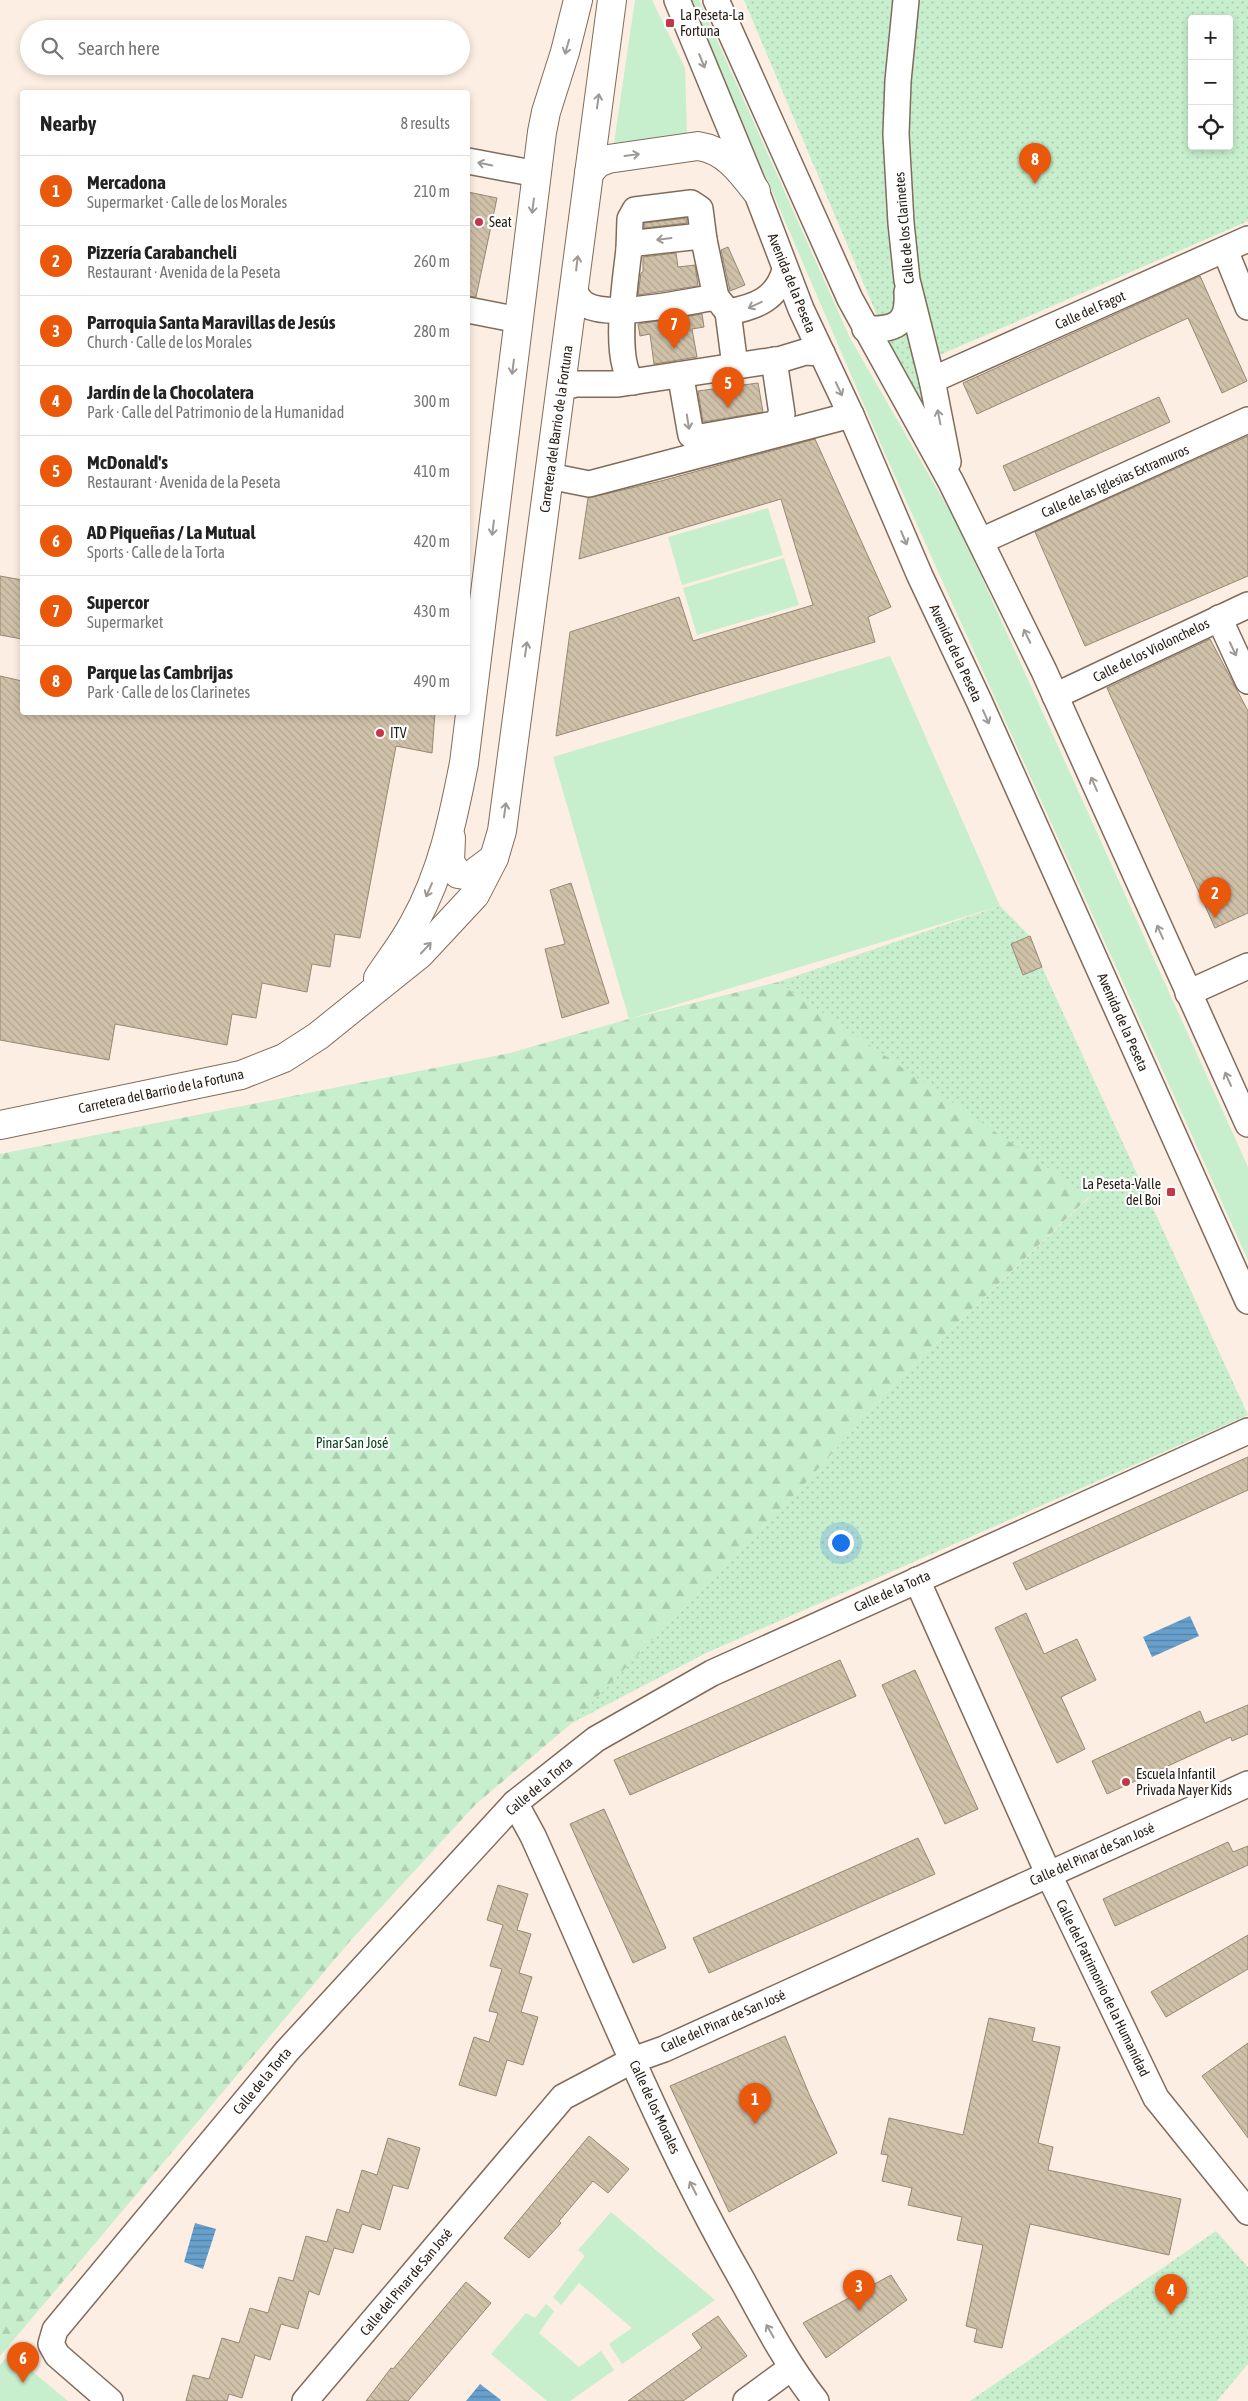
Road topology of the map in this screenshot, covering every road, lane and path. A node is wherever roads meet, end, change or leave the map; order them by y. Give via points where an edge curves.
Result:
1 (578, 0) edge
2 (612, 0) edge
3 (677, 0) edge
4 (716, 0) edge
5 (906, 0) edge
6 (470, 161) edge
7 (589, 173) junction
8 (537, 174) junction
9 (756, 191) junction
10 (1248, 239) edge
11 (704, 240) junction
12 (629, 249) junction
13 (1225, 250) junction
14 (785, 270) junction
15 (907, 280) junction
16 (574, 290) junction
17 (722, 305) junction
18 (1248, 307) edge
19 (470, 310) edge
20 (622, 311) junction
21 (519, 320) junction
22 (865, 328) junction
23 (822, 353) junction
24 (774, 360) junction
25 (734, 366) junction
26 (678, 375) junction
27 (932, 380) junction
28 (633, 382) junction
29 (561, 388) junction
30 (851, 415) junction
31 (1248, 420) edge
32 (549, 476) junction
33 (951, 482) junction
34 (981, 542) junction
35 (1248, 605) edge
36 (1219, 618) junction
37 (1248, 681) edge
38 (1055, 696) junction
39 (470, 715) edge
40 (470, 715) edge
41 (452, 828) junction
42 (494, 858) junction
43 (1248, 966) edge
44 (1188, 993) junction
45 (362, 1002) junction
46 (1248, 1124) edge
47 (0, 1125) edge
48 (1248, 1301) edge
49 (1248, 1431) edge
50 (917, 1580) junction
51 (1248, 1784) edge
52 (515, 1803) junction
53 (1048, 1873) junction
54 (633, 2060) junction
55 (1248, 2212) edge
56 (791, 2368) junction
57 (110, 2401) edge
58 (305, 2401) edge
59 (746, 2401) edge
60 (816, 2401) edge

1 -> 8 main road, Carretera del Barrio de la Fortuna via 566,52 546,112
7 -> 2 main road, Carretera del Barrio de la Fortuna
3 -> 9 street, Avenida de la Peseta
4 - 22 street
5 - 15 street, Calle de los Clarinetes via 896,134
8 -> 6 street
7 -> 9 main road via 608,159 698,146 712,148 726,157
16 -> 7 main road, Carretera del Barrio de la Fortuna
8 -> 21 main road, Carretera del Barrio de la Fortuna
9 - 14 street, Avenida de la Peseta
10 - 13 street, Calle del Fagot
11 -> 12 street via 697,236 637,243
11 - 12 street via 700,209 691,203 636,210 630,220
11 - 17 street
12 - 20 street
13 - 18 street
13 - 27 street, Calle del Fagot
14 -> 17 street via 780,286 767,299 748,309
14 - 23 street, Avenida de la Peseta
15 - 22 street via 905,317 889,328
15 - 27 street, Calle de los Clarinetes
16 - 20 street via 588,306 604,311
16 - 29 main road, Carretera del Barrio de la Fortuna
17 - 20 street
17 - 25 street
19 - 21 street
20 - 28 street via 626,362
21 -> 39 main road, Carretera del Barrio de la Fortuna
22 - 33 street
23 - 24 street via 805,352
23 -> 30 street, Avenida de la Peseta
24 - 25 street
26 -> 24 street via 691,436 695,438 775,424 782,414
25 - 26 street
26 - 28 street
33 -> 27 street, Calle de los Clarinetes
28 - 29 street via 607,386 576,384
29 - 32 main road, Carretera del Barrio de la Fortuna
30 - 32 street via 589,484
30 -> 48 street, Avenida de la Peseta via 920,576
31 - 34 street, Calle de las Iglesias Extramuros
42 -> 32 main road, Carretera del Barrio de la Fortuna via 502,831
33 - 34 street
38 -> 34 street
35 - 36 street, Calle de los Violonchelos
36 -> 37 street
36 - 38 street, Calle de los Violonchelos
44 -> 38 street
40 -> 41 main road, Carretera del Barrio de la Fortuna
41 - 42 main road, Carretera del Barrio de la Fortuna via 450,862 458,874 470,876
41 -> 45 main road, Carretera del Barrio de la Fortuna via 441,864 414,923
45 -> 42 main road, Carretera del Barrio de la Fortuna via 420,954 475,895
43 - 44 street
46 -> 44 street
45 - 47 main road, Carretera del Barrio de la Fortuna via 284,1058 241,1075
49 - 50 street, Calle de la Torta
50 - 52 street, Calle de la Torta via 712,1673 596,1740
50 - 53 street, Calle del Patrimonio de la Humanidad
51 - 53 street, Calle del Pinar de San José
52 - 54 street, Calle de los Morales via 533,1836
52 - 57 street, Calle de la Torta via 287,2051 55,2330 51,2344 57,2356
53 - 54 street, Calle del Pinar de San José
53 - 55 street, Calle del Patrimonio de la Humanidad via 1156,2098
56 -> 54 street, Calle de los Morales via 718,2238 650,2102
54 - 58 street, Calle del Pinar de San José via 563,2097
56 - 59 street
56 - 60 street, Calle de los Morales

